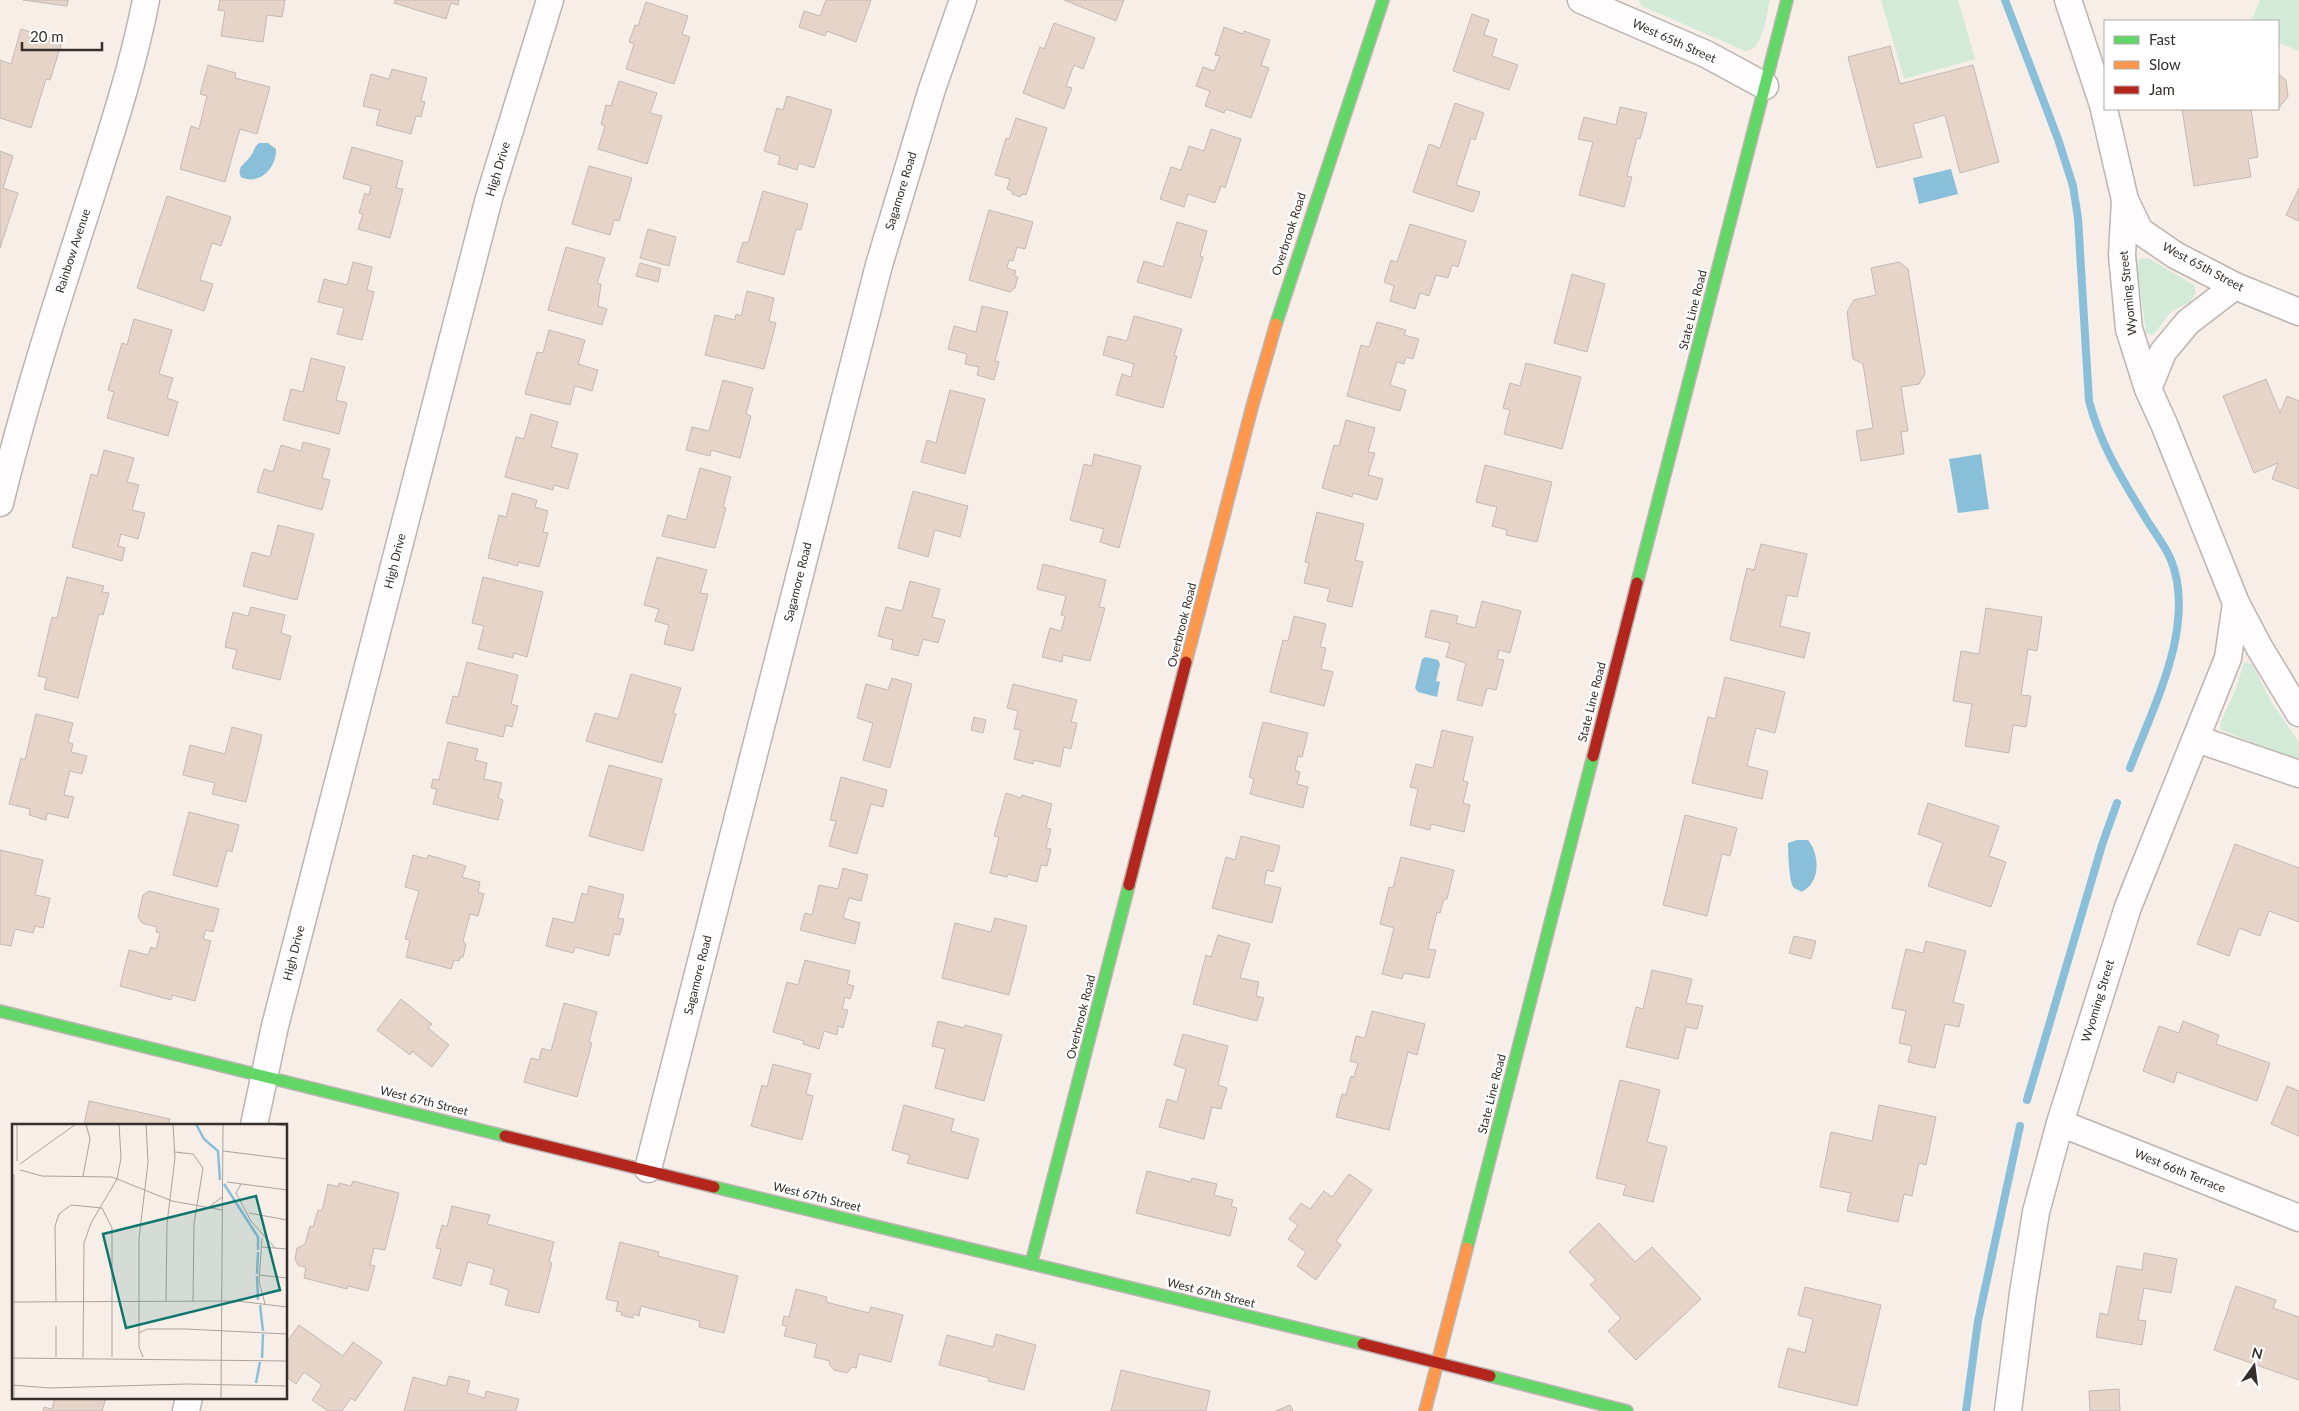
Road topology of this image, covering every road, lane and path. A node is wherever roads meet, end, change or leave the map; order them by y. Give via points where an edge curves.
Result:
1 (146, 0) edge
2 (550, 0) edge
3 (963, 0) edge
4 (1383, 0) edge
5 (1581, 0) edge
6 (1787, 0) edge
7 (2068, 0) edge
8 (1765, 86) junction
9 (2104, 109) edge
10 (2104, 110) edge
11 (2125, 200) junction
12 (2235, 286) junction
13 (2299, 312) edge
14 (2148, 388) junction
15 (0, 503) edge
16 (2236, 603) junction
17 (2299, 713) edge
18 (2197, 739) junction
19 (2299, 774) edge
20 (0, 1011) edge
21 (265, 1078) junction
22 (2060, 1123) junction
23 (254, 1124) edge
24 (648, 1169) junction
25 (2299, 1218) edge
26 (1031, 1264) junction
27 (1438, 1362) junction
28 (189, 1398) edge
29 (186, 1411) edge
30 (1425, 1411) edge
31 (1627, 1411) edge
32 (2008, 1411) edge

1 - 15 street, Rainbow Avenue via 119,107 46,334
2 - 21 street, High Drive via 489,198 275,1026
3 - 24 street, Sagamore Road via 932,89 879,266
4 - 26 street, Overbrook Road via 1300,246 1252,407
5 - 8 street, West 65th Street via 1706,54
6 - 8 street, State Line Road
7 - 9 street, Wyoming Street
8 - 27 street, State Line Road
10 - 11 street, Wyoming Street
11 - 12 street, West 65th Street via 2140,231 2175,255
11 - 14 street, Wyoming Street via 2122,255 2129,329
12 - 13 street, West 65th Street
12 - 14 street via 2188,322 2164,352
14 - 16 street, Wyoming Street
16 - 17 street, Wyoming Street via 2258,647
16 - 18 street, Wyoming Street via 2228,658
18 - 19 street
18 - 22 street, Wyoming Street via 2128,907
20 - 21 street, West 67th Street
21 - 23 street, High Drive
21 - 24 street, West 67th Street
22 - 25 street, West 66th Terrace
22 - 32 street, Wyoming Street via 2036,1212
24 - 26 street, West 67th Street
26 - 27 street, West 67th Street
27 - 30 street, State Line Road
27 - 31 street, West 67th Street
28 - 29 street

